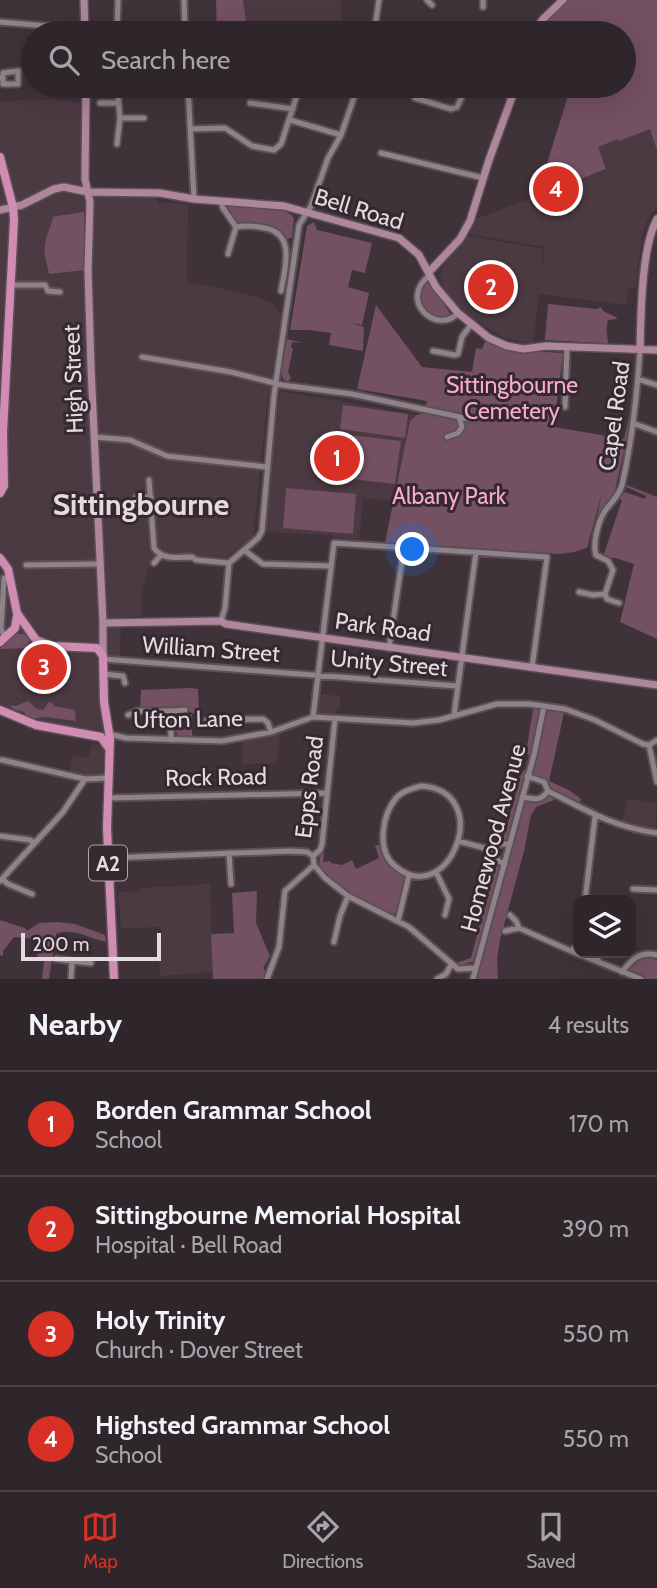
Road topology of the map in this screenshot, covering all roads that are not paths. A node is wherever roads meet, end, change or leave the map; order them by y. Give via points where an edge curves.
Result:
1 (83, 0) edge
2 (118, 0) edge
3 (184, 0) edge
4 (379, 0) edge
5 (563, 0) edge
6 (84, 21) edge
7 (117, 21) edge
8 (185, 21) edge
9 (376, 21) edge
10 (542, 21) edge
11 (0, 22) edge
12 (21, 24) edge
13 (86, 98) edge
14 (117, 98) edge
15 (189, 98) edge
16 (296, 98) edge
17 (354, 98) edge
18 (415, 98) edge
19 (461, 98) edge
20 (512, 98) edge
21 (100, 103) dead end
22 (117, 103) junction
23 (253, 106) dead end
24 (293, 109) junction
25 (120, 118) junction
26 (144, 118) dead end
27 (290, 120) junction
28 (191, 129) junction
29 (341, 135) junction
30 (117, 144) dead end
31 (380, 153) dead end
32 (0, 157) edge
33 (483, 178) junction
34 (88, 192) junction
35 (194, 200) junction
36 (221, 201) junction
37 (13, 207) junction
38 (0, 210) edge
39 (307, 213) junction
40 (657, 219) edge
41 (236, 227) junction
42 (228, 254) dead end
43 (441, 258) junction
44 (422, 260) junction
45 (429, 274) junction
46 (11, 285) junction
47 (281, 291) dead end
48 (61, 292) dead end
49 (458, 313) junction
50 (472, 323) junction
51 (567, 347) junction
52 (640, 350) junction
53 (657, 350) edge
54 (433, 351) dead end
55 (142, 357) dead end
56 (638, 379) junction
57 (275, 383) junction
58 (657, 385) edge
59 (565, 407) dead end
60 (459, 417) junction
61 (474, 420) dead end
62 (635, 424) junction
63 (657, 432) edge
64 (95, 437) junction
65 (447, 437) dead end
66 (267, 467) junction
67 (149, 480) dead end
68 (0, 493) edge
69 (136, 497) dead end
70 (151, 497) junction
71 (404, 547) junction
72 (242, 552) junction
73 (476, 552) junction
74 (160, 555) junction
75 (0, 558) edge
76 (154, 563) dead end
77 (229, 563) junction
78 (99, 564) junction
79 (26, 565) dead end
80 (330, 566) junction
81 (4, 578) dead end
82 (579, 592) dead end
83 (605, 594) junction
84 (619, 603) dead end
85 (1, 606) edge
86 (17, 613) junction
87 (221, 621) junction
88 (103, 623) junction
89 (5, 637) edge
90 (33, 637) junction
91 (322, 638) junction
92 (100, 645) junction
93 (389, 648) junction
94 (103, 657) junction
95 (461, 658) junction
96 (532, 668) junction
97 (103, 674) junction
98 (317, 675) junction
99 (125, 683) dead end
100 (657, 685) edge
101 (457, 686) junction
102 (544, 706) junction
103 (0, 710) edge
104 (185, 710) dead end
105 (171, 711) junction
106 (128, 715) dead end
107 (454, 715) junction
108 (311, 719) junction
109 (335, 719) junction
110 (206, 720) dead end
111 (108, 730) junction
112 (271, 732) junction
113 (96, 736) junction
114 (172, 740) junction
115 (657, 740) edge
116 (649, 745) junction
117 (108, 747) junction
118 (2, 760) dead end
119 (527, 776) junction
120 (108, 778) junction
121 (85, 779) junction
122 (657, 782) edge
123 (548, 791) junction
124 (326, 793) junction
125 (522, 797) junction
126 (107, 798) junction
127 (595, 817) junction
128 (657, 833) edge
129 (0, 836) edge
130 (458, 841) junction
131 (34, 844) junction
132 (510, 844) junction
133 (492, 850) junction
134 (229, 853) junction
135 (313, 856) junction
136 (108, 858) junction
137 (314, 864) junction
138 (505, 864) junction
139 (436, 872) junction
140 (409, 874) junction
141 (1, 880) edge
142 (231, 884) dead end
143 (633, 889) dead end
144 (657, 890) edge
145 (32, 894) dead end
146 (586, 895) edge
147 (348, 896) junction
148 (445, 915) dead end
149 (510, 915) dead end
150 (398, 921) junction
151 (519, 929) junction
152 (505, 931) dead end
153 (334, 942) dead end
154 (571, 951) joint
155 (657, 955) edge
156 (597, 958) edge
157 (56, 959) dead end
158 (72, 961) junction
159 (91, 962) dead end
160 (599, 962) junction
161 (451, 965) junction
162 (477, 968) junction
163 (622, 972) junction
164 (71, 979) edge
165 (114, 979) edge
166 (267, 979) edge
167 (437, 979) edge
168 (473, 979) edge
169 (641, 979) edge

1 - 6 street
2 - 7 street
3 - 8 street
4 - 9 street
5 - 10 street
11 - 12 street
13 - 34 street, High Street
14 - 22 street
15 - 28 street
16 - 24 street
17 - 29 street
18 - 19 street via 451,109
20 - 33 street
21 - 22 street
22 - 25 street
23 - 24 street
24 - 27 street
25 - 26 street
25 - 30 street
27 - 28 street via 274,150 251,146 225,128
27 - 29 street
28 - 35 street
29 - 39 street
31 - 33 street
32 - 37 main road
33 - 43 street via 460,239
34 - 35 street, Bell Road via 160,193
34 - 37 street, Bell Road via 54,189
34 - 64 street, High Street
35 - 36 street, Bell Road
36 - 39 street, Bell Road via 276,205
36 - 41 street
37 - 38 street, Bell Road
37 - 46 main road
39 - 44 street, Bell Road via 399,238
39 - 57 street via 299,225
40 - 52 street via 648,246
41 - 42 street
41 - 47 street via 269,229 282,237 287,257
43 - 44 street
43 - 45 street
44 - 45 street, Bell Road
45 - 49 street, Bell Road
45 - 49 street via 418,288 421,309 436,319 450,319
46 - 48 street via 45,285 48,291
46 - 68 main road via 4,486
49 - 50 street, Bell Road
50 - 51 street, Bell Road via 507,346
50 - 54 street via 458,354
51 - 52 street, Bell Road
51 - 59 street
52 - 53 street, Bell Road
52 - 56 street, Capel Road
55 - 57 street
56 - 58 street
56 - 62 street, Capel Road
57 - 60 street
57 - 66 street
60 - 61 street
60 - 65 street via 462,427
62 - 63 street
62 - 83 street, Capel Road via 622,486 602,517 593,547 613,570
64 - 66 street via 126,439 167,456
64 - 78 street, High Street
66 - 72 street via 262,531
67 - 70 street
69 - 70 street
70 - 74 street via 154,548
71 - 73 street
71 - 80 street via 334,543
71 - 93 street
72 - 77 street
72 - 80 street via 263,564
73 - 95 street
73 - 96 street via 548,559
74 - 76 street
74 - 77 street
75 - 86 main road via 8,569
77 - 87 street
78 - 79 street
78 - 88 street, High Street
80 - 91 street
81 - 85 street
82 - 83 street
83 - 84 street
85 - 89 street
86 - 89 main road via 17,624
86 - 90 main road
87 - 88 street, Park Road
87 - 91 street, Park Road
88 - 92 street, High Street
89 - 90 main road via 22,632
90 - 92 main road via 46,645
91 - 93 street, Park Road
91 - 98 street
92 - 94 main road
93 - 95 street, Park Road
94 - 97 main road, A2
94 - 98 street, William Street
95 - 96 street, Park Road
95 - 101 street
96 - 100 street, Park Road
97 - 99 street via 123,676
97 - 111 main road, A2
98 - 101 street, Unity Street
98 - 108 street via 316,709
101 - 107 street
102 - 107 street, Ufton Lane via 497,704
102 - 116 street, Ufton Lane via 595,720
102 - 119 street, Homewood Avenue
103 - 113 main road via 36,725
104 - 105 street
105 - 106 street
105 - 114 street
107 - 109 street, Ufton Lane via 413,723
108 - 109 street, Ufton Lane
108 - 112 street, Ufton Lane
109 - 124 street, Epps Road
110 - 112 street via 263,719
111 - 113 main road
111 - 114 street, Ufton Lane via 120,738
111 - 117 main road, A2
112 - 114 street, Ufton Lane via 222,741
113 - 117 main road
115 - 116 street
116 - 122 street
117 - 120 main road, A2
118 - 121 street
119 - 123 street via 544,782
119 - 125 street, Homewood Avenue
120 - 121 street
120 - 126 main road, A2
121 - 131 street
123 - 125 street via 537,800
123 - 127 street
124 - 126 street, Rock Road
124 - 135 street, Epps Road via 323,844
125 - 132 street, Homewood Avenue
126 - 136 main road, A2
127 - 128 street
127 - 146 street
129 - 131 street
130 - 133 street
130 - 139 street via 449,862
130 - 140 street via 460,816 447,794 421,786 402,793 390,810 383,845 390,862
131 - 141 street
132 - 133 street
132 - 138 street, Homewood Avenue
133 - 138 street
134 - 135 street via 302,852
134 - 136 street
134 - 142 street
135 - 137 street
136 - 165 main road, A2
137 - 147 street
137 - 166 street via 285,891 279,947
138 - 162 street, Homewood Avenue
139 - 140 street
139 - 148 street via 449,899
140 - 150 street
141 - 145 street
143 - 144 street
147 - 150 street
147 - 153 street
149 - 151 street
150 - 161 street
151 - 152 street
151 - 154 street
154 - 160 street
155 - 163 street via 637,956
156 - 160 street
157 - 158 street
158 - 159 street
158 - 164 street
160 - 163 street
161 - 162 street
161 - 167 street
162 - 168 street, Homewood Avenue
163 - 169 street

